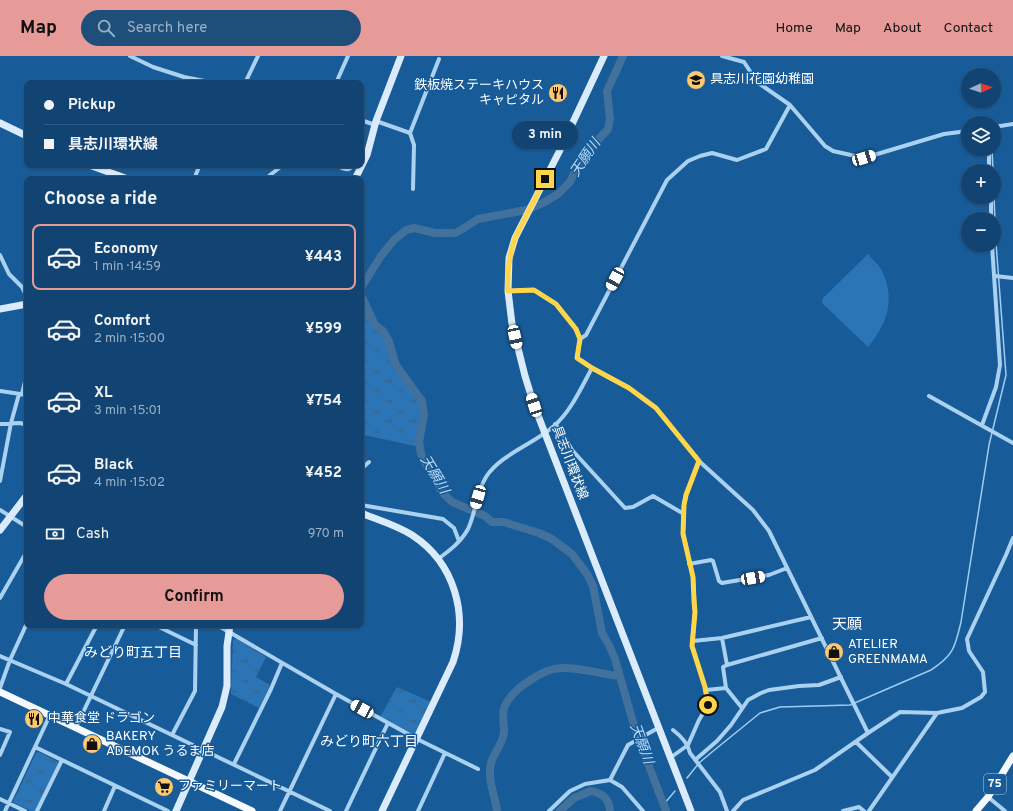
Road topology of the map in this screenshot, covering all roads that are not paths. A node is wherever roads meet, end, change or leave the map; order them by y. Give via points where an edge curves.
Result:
1 (130, 56) edge
2 (258, 56) edge
3 (348, 56) edge
4 (401, 56) edge
5 (604, 56) edge
6 (722, 56) edge
7 (439, 59) dead end
8 (200, 80) edge
9 (246, 80) edge
10 (337, 80) edge
11 (790, 106) junction
12 (364, 121) edge
13 (0, 123) edge
14 (376, 123) junction
15 (1013, 124) edge
16 (1001, 126) edge
17 (961, 132) edge
18 (410, 133) junction
19 (24, 135) edge
20 (364, 161) edge
21 (97, 168) edge
22 (279, 168) edge
23 (120, 176) edge
24 (269, 176) edge
25 (413, 189) dead end
26 (992, 252) edge
27 (0, 257) edge
28 (994, 276) junction
29 (1013, 278) edge
30 (24, 291) edge
31 (508, 291) junction
32 (24, 304) edge
33 (0, 309) edge
34 (580, 339) junction
35 (592, 368) junction
36 (0, 392) edge
37 (23, 394) edge
38 (930, 396) dead end
39 (11, 423) junction
40 (0, 424) edge
41 (24, 424) edge
42 (555, 424) junction
43 (982, 425) junction
44 (544, 433) junction
45 (1013, 443) edge
46 (699, 461) junction
47 (369, 462) dead end
48 (364, 466) edge
49 (0, 482) edge
50 (24, 499) edge
51 (364, 506) edge
52 (0, 510) edge
53 (684, 514) junction
54 (364, 515) edge
55 (10, 517) junction
56 (24, 525) edge
57 (0, 530) edge
58 (1013, 538) edge
59 (459, 541) junction
60 (438, 559) junction
61 (24, 560) edge
62 (689, 564) junction
63 (787, 568) junction
64 (0, 598) edge
65 (811, 617) junction
66 (25, 628) edge
67 (95, 628) edge
68 (124, 628) edge
69 (161, 628) edge
70 (196, 628) edge
71 (229, 628) edge
72 (722, 638) junction
73 (822, 638) junction
74 (693, 641) junction
75 (196, 645) junction
76 (0, 656) edge
77 (10, 660) junction
78 (282, 663) junction
79 (727, 665) junction
80 (841, 677) junction
81 (66, 684) junction
82 (0, 688) edge
83 (726, 688) junction
84 (706, 690) junction
85 (0, 692) edge
86 (336, 694) junction
87 (91, 696) junction
88 (742, 708) junction
89 (938, 713) junction
90 (50, 715) junction
91 (388, 723) junction
92 (76, 727) junction
93 (658, 728) junction
94 (0, 729) edge
95 (673, 730) dead end
96 (868, 733) junction
97 (172, 735) junction
98 (417, 739) junction
99 (856, 742) junction
100 (688, 745) junction
101 (35, 748) junction
102 (204, 750) junction
103 (445, 753) junction
104 (0, 754) edge
105 (1013, 756) edge
106 (670, 758) junction
107 (62, 760) junction
108 (695, 760) junction
109 (234, 764) junction
110 (478, 769) dead end
111 (892, 777) junction
112 (610, 780) junction
113 (190, 781) junction
114 (115, 786) junction
115 (289, 792) junction
116 (988, 797) junction
117 (0, 799) edge
118 (8, 804) junction
119 (5, 811) edge
120 (25, 811) edge
121 (37, 811) edge
122 (104, 811) edge
123 (168, 811) edge
124 (176, 811) edge
125 (252, 811) edge
126 (280, 811) edge
127 (330, 811) edge
128 (346, 811) edge
129 (382, 811) edge
130 (418, 811) edge
131 (549, 811) edge
132 (643, 811) edge
133 (691, 811) edge
134 (727, 811) edge
135 (733, 811) edge
136 (843, 811) edge
137 (864, 811) edge
138 (869, 811) edge
139 (976, 811) edge
140 (1005, 811) edge

1 - 8 street via 153,67
2 - 9 street
3 - 10 street
4 - 14 main road
5 - 31 main road, 具志川環状線 via 515,238 509,258
6 - 11 street via 744,62 757,82
7 - 18 street
11 - 17 street via 829,149 860,158 944,134
11 - 34 street via 766,149 737,160 712,153 700,156 688,161 667,180 586,335
12 - 14 street
13 - 19 main road
14 - 18 street
14 - 20 main road
15 - 16 street
18 - 25 street via 414,145
21 - 23 main road
22 - 24 street
26 - 28 street
27 - 30 street
28 - 29 street
28 - 43 street via 1000,364 996,387
31 - 34 street via 534,290 556,304 576,329
31 - 44 main road, 具志川環状線 via 518,350
32 - 33 main road
34 - 35 street via 577,358
35 - 42 street via 566,414
35 - 46 street via 629,388 656,408
36 - 37 street
37 - 39 street
38 - 43 street
39 - 40 street
39 - 41 street
39 - 49 street
42 - 44 street
42 - 53 street via 572,450 625,508 633,507 653,496
43 - 45 street
44 - 59 street via 501,462 487,476 467,530
44 - 93 main road, 具志川環状線
46 - 53 street via 686,495
46 - 63 street via 753,510 769,531
47 - 48 street
50 - 55 main road
51 - 59 street via 443,519 454,528
52 - 55 street
53 - 62 street via 683,534
54 - 60 main road via 411,535
55 - 56 street
55 - 57 main road
58 - 89 street via 967,639 969,651 983,672 985,692 962,708
59 - 60 street
60 - 98 main road via 457,598 460,634 453,662
61 - 64 street
62 - 63 street via 713,561 722,584 769,575
62 - 74 street via 693,577 695,612
63 - 65 street
65 - 72 street
65 - 73 street
66 - 77 street
67 - 81 street
68 - 87 street
69 - 75 street
70 - 75 street
71 - 78 street
71 - 102 main road via 226,646 226,694
72 - 74 street
72 - 79 street
73 - 79 street
73 - 80 street
74 - 84 street via 692,646
75 - 97 street via 195,691
76 - 77 street
77 - 81 street
77 - 82 street
78 - 86 street
78 - 109 street
79 - 83 street via 724,667
80 - 88 street via 819,686 769,690 748,700
80 - 96 street
81 - 87 street
83 - 84 street
83 - 88 street
84 - 100 street via 708,705
85 - 90 main road
86 - 91 street
86 - 115 street
87 - 92 street
87 - 97 street
88 - 108 street via 717,741
89 - 96 street via 900,712
89 - 111 street
90 - 92 main road
90 - 101 street
91 - 98 street
91 - 128 street
92 - 113 main road
93 - 106 main road, 具志川環状線
93 - 112 street via 628,745
94 - 104 street via 10,732
95 - 100 street
96 - 99 street
97 - 102 street
98 - 103 street
98 - 129 main road
99 - 111 street
99 - 135 street via 815,770 743,800
100 - 106 street
100 - 108 street
101 - 107 street
101 - 118 street
102 - 109 street
102 - 113 main road
103 - 110 street
103 - 130 street
105 - 116 main road, 75
106 - 133 main road, 具志川環状線
107 - 114 street
107 - 121 street
108 - 134 street via 720,792
109 - 115 street
111 - 138 street
112 - 131 street via 585,784 570,791
112 - 132 street via 622,787
113 - 124 main road
113 - 125 main road
114 - 122 street
114 - 123 street
115 - 126 street
115 - 127 street
116 - 139 main road, 75
116 - 140 street
117 - 118 street
118 - 119 street
118 - 120 street
136 - 137 street via 859,807

